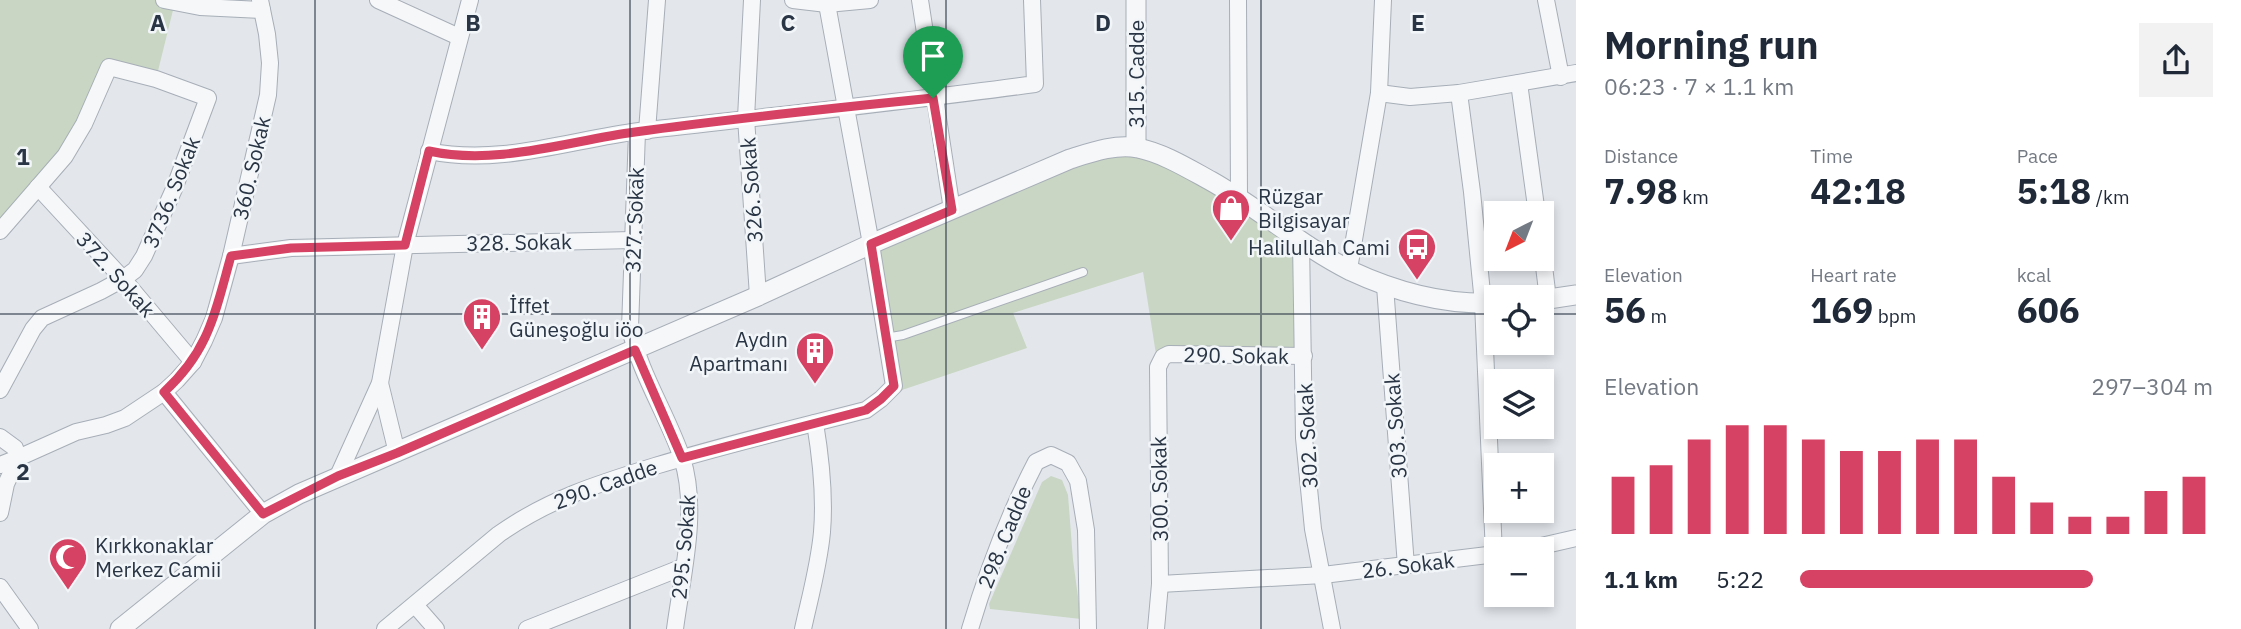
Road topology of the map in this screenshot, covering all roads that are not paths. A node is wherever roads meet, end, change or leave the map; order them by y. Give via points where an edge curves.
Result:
1 (164, 0) edge
2 (378, 0) edge
3 (470, 0) edge
4 (657, 0) edge
5 (752, 0) edge
6 (793, 0) edge
7 (870, 0) edge
8 (920, 0) edge
9 (1032, 0) edge
10 (1136, 0) edge
11 (1238, 0) edge
12 (1383, 0) edge
13 (1546, 0) edge
14 (827, 4) junction
15 (261, 5) edge
16 (459, 37) junction
17 (1569, 75) edge
18 (1519, 83) junction
19 (1379, 93) junction
20 (1459, 93) junction
21 (933, 98) junction
22 (846, 107) junction
23 (746, 118) junction
24 (642, 131) junction
25 (1136, 147) junction
26 (429, 151) junction
27 (38, 187) junction
28 (1239, 197) junction
29 (1535, 201) edge
30 (952, 210) junction
31 (0, 231) edge
32 (632, 240) junction
33 (1301, 240) junction
34 (871, 244) junction
35 (405, 245) junction
36 (231, 256) junction
37 (1349, 270) junction
38 (1083, 272) dead end
39 (123, 279) junction
40 (1487, 285) edge
41 (1385, 286) junction
42 (1576, 295) edge
43 (758, 296) junction
44 (1554, 299) edge
45 (1484, 303) edge
46 (885, 338) junction
47 (635, 350) junction
48 (1169, 354) joint
49 (1491, 355) edge
50 (1304, 356) junction
51 (193, 362) junction
52 (380, 383) junction
53 (0, 390) edge
54 (164, 392) junction
55 (815, 423) junction
56 (0, 437) edge
57 (397, 453) junction
58 (18, 458) junction
59 (682, 458) junction
60 (0, 466) edge
61 (338, 476) junction
62 (0, 513) edge
63 (263, 514) junction
64 (1495, 537) edge
65 (1576, 538) edge
66 (1554, 543) edge
67 (1484, 555) edge
68 (1406, 566) junction
69 (683, 567) junction
70 (1322, 575) junction
71 (1160, 584) junction
72 (0, 587) edge
73 (415, 605) junction
74 (30, 629) edge
75 (120, 629) edge
76 (385, 629) edge
77 (436, 629) edge
78 (527, 629) edge
79 (675, 629) edge
80 (803, 629) edge
81 (970, 629) edge
82 (1088, 629) edge
83 (1156, 629) edge
84 (1332, 629) edge

1 - 15 street via 200,7
2 - 16 street
3 - 16 street
4 - 24 street, 327. Sokak
5 - 23 street, 326. Sokak
6 - 14 street
7 - 14 street
8 - 21 street
9 - 21 street via 1035,85
10 - 25 street, 315. Cadde
11 - 28 street
12 - 19 street
13 - 17 street
14 - 22 street
15 - 36 street, 360. Sokak via 270,63 268,95
16 - 26 street
17 - 18 street
18 - 20 street
18 - 29 street
19 - 20 street via 1410,97
19 - 37 street
20 - 40 street
21 - 22 street
21 - 30 street
22 - 23 street
22 - 34 street
23 - 24 street
23 - 43 street, 326. Sokak
24 - 26 street via 493,155
24 - 32 street, 327. Sokak
25 - 28 street via 1186,167
25 - 30 street via 1100,149 1070,159
26 - 35 street
27 - 31 street
27 - 39 street, 372. Sokak
27 - 39 street, 3736. Sokak via 65,156 84,124 109,67 208,98 144,256
28 - 33 street
30 - 34 street
32 - 35 street, 328. Sokak
32 - 47 street, 327. Sokak
33 - 37 street
33 - 50 street, 302. Sokak
34 - 43 street
34 - 46 street
35 - 36 street, 328. Sokak via 291,248
35 - 52 street
36 - 51 street, 360. Sokak via 214,318
37 - 41 street
38 - 46 lane
39 - 51 street, 372. Sokak
39 - 53 street via 42,318
41 - 45 street via 1441,299
41 - 68 street, 303. Sokak
42 - 44 street
43 - 47 street
46 - 55 street, 290. Cadde via 894,386 866,410
47 - 57 street
47 - 59 street, 295. Sokak
48 - 50 street, 290. Sokak
48 - 71 street, 300. Sokak via 1158,367
49 - 64 street
50 - 70 street, 302. Sokak via 1304,438
51 - 54 street, 360. Sokak
52 - 57 street
52 - 61 street
54 - 58 street, 360. Sokak via 116,422 76,432
54 - 63 street
55 - 59 street, 290. Cadde
55 - 80 street via 822,532
56 - 58 street via 15,448
57 - 61 street
58 - 60 street, 360. Sokak
58 - 62 street
59 - 69 street, 295. Sokak via 690,493
59 - 73 street, 290. Cadde via 580,489 519,520
61 - 63 street
63 - 75 street
65 - 66 street
67 - 68 street, 26. Sokak
68 - 70 street, 26. Sokak
69 - 78 street
69 - 79 street, 295. Sokak
70 - 71 street, 26. Sokak
70 - 84 street, 302. Sokak
71 - 83 street, 300. Sokak
72 - 74 street
73 - 76 street, 290. Cadde
73 - 77 street
81 - 82 street, 298. Cadde via 1022,489 1036,462 1052,455 1068,463 1078,481 1086,530

